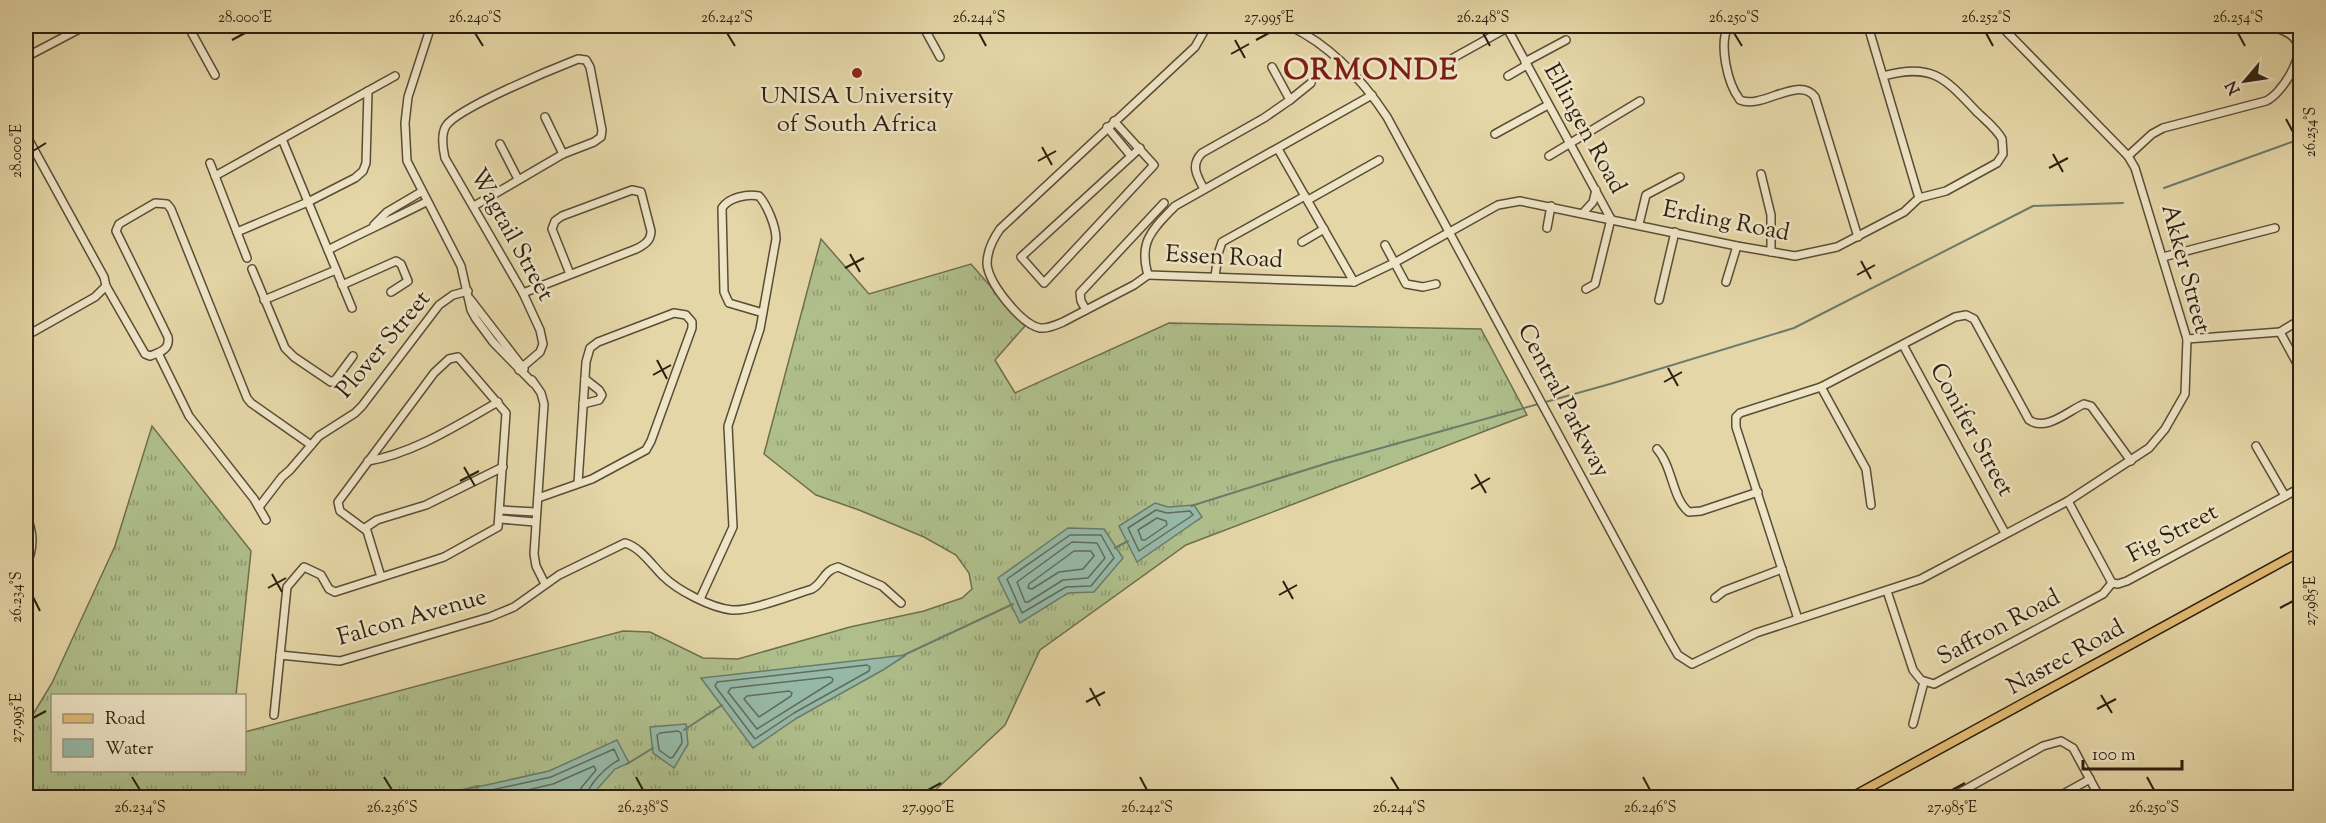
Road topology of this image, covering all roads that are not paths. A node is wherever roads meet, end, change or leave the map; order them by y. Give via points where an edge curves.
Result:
1 (85, 26) edge
2 (188, 26) edge
3 (430, 26) edge
4 (438, 26) edge
5 (923, 26) edge
6 (1207, 26) edge
7 (1290, 26) edge
8 (1728, 26) edge
9 (1868, 26) edge
10 (2001, 26) edge
11 (2271, 26) edge
12 (1506, 27) edge
13 (426, 39) junction
14 (1566, 40) dead end
15 (26, 57) edge
16 (939, 57) dead end
17 (1453, 58) dead end
18 (1526, 64) junction
19 (1272, 67) dead end
20 (215, 75) dead end
21 (395, 76) dead end
22 (1508, 76) dead end
23 (1883, 76) junction
24 (1311, 83) dead end
25 (368, 91) junction
26 (1372, 95) junction
27 (1290, 100) junction
28 (1640, 100) dead end
29 (1548, 105) junction
30 (545, 117) dead end
31 (1114, 121) junction
32 (1107, 128) junction
33 (1495, 134) dead end
34 (26, 135) edge
35 (282, 139) junction
36 (1570, 143) junction
37 (500, 144) dead end
38 (1140, 148) junction
39 (1278, 149) junction
40 (563, 154) junction
41 (1131, 156) junction
42 (1549, 156) dead end
43 (2128, 156) junction
44 (1379, 160) dead end
45 (210, 163) dead end
46 (1761, 174) dead end
47 (215, 176) junction
48 (1680, 177) dead end
49 (518, 180) junction
50 (1204, 189) junction
51 (1596, 190) junction
52 (421, 192) junction
53 (1306, 198) junction
54 (1919, 198) junction
55 (308, 202) junction
56 (426, 202) junction
57 (1164, 203) dead end
58 (474, 206) junction
59 (1551, 206) junction
60 (1583, 213) junction
61 (1611, 219) junction
62 (1639, 224) junction
63 (374, 225) junction
64 (1547, 228) dead end
65 (2275, 228) dead end
66 (1324, 229) junction
67 (237, 232) junction
68 (1675, 232) junction
69 (1450, 233) junction
70 (1858, 237) junction
71 (1302, 242) dead end
72 (1385, 245) dead end
73 (1737, 246) junction
74 (328, 250) junction
75 (1771, 252) junction
76 (2163, 257) junction
77 (247, 258) dead end
78 (1394, 263) junction
79 (252, 269) dead end
80 (336, 270) junction
81 (570, 274) junction
82 (1148, 275) junction
83 (1215, 277) junction
84 (1354, 282) junction
85 (1726, 282) dead end
86 (1436, 284) dead end
87 (342, 285) junction
88 (106, 286) junction
89 (1587, 289) dead end
90 (468, 291) junction
91 (391, 292) dead end
92 (523, 293) junction
93 (264, 300) junction
94 (1659, 300) dead end
95 (352, 308) dead end
96 (1086, 310) junction
97 (763, 313) junction
98 (2301, 320) edge
99 (2280, 332) junction
100 (26, 336) edge
101 (2187, 339) junction
102 (1903, 345) junction
103 (158, 353) junction
104 (353, 356) dead end
105 (520, 368) junction
106 (2301, 369) edge
107 (585, 379) junction
108 (1821, 387) junction
109 (498, 402) junction
110 (583, 404) junction
111 (311, 445) junction
112 (2256, 446) dead end
113 (1657, 449) dead end
114 (368, 461) junction
115 (2132, 461) junction
116 (503, 467) junction
117 (578, 483) junction
118 (2301, 488) edge
119 (1758, 492) junction
120 (2284, 496) junction
121 (538, 498) junction
122 (2068, 501) junction
123 (1871, 505) dead end
124 (501, 506) junction
125 (259, 507) junction
126 (536, 512) junction
127 (26, 515) edge
128 (500, 519) junction
129 (266, 520) dead end
130 (535, 522) junction
131 (365, 528) junction
132 (2005, 533) junction
133 (2301, 552) edge
134 (2301, 558) edge
135 (26, 566) edge
136 (1782, 569) junction
137 (381, 577) junction
138 (2112, 583) junction
139 (545, 584) junction
140 (1887, 591) junction
141 (1715, 598) dead end
142 (700, 599) junction
143 (1853, 601) joint
144 (901, 603) dead end
145 (1798, 619) junction
146 (280, 655) junction
147 (1924, 682) junction
148 (274, 716) dead end
149 (1913, 724) dead end
150 (2090, 779) junction
151 (1850, 798) edge
152 (1861, 798) edge
153 (1950, 798) edge
154 (2056, 798) edge
155 (2100, 798) edge

1 - 15 street
2 - 20 street
3 - 13 street
4 - 13 street
5 - 16 street
6 - 31 street via 1195,47
7 - 26 street, Central Parkway via 1341,60
8 - 70 street via 1724,51 1740,100 1751,102 1801,89 1815,97
9 - 23 street
10 - 43 street, Akker Street
11 - 43 street via 2294,37 2298,49 2279,93 2266,101 2163,128
12 - 17 street
12 - 18 street, Ellingen Road
13 - 52 street via 408,97 405,123 407,161
14 - 18 street
18 - 22 street
18 - 29 street, Ellingen Road
19 - 27 street
21 - 25 street
23 - 54 street
23 - 54 street via 1915,70 1943,79 2002,139 2003,154 1997,163 1946,191
24 - 27 street
25 - 35 street
25 - 55 street via 363,171
26 - 39 street, Essen Road
26 - 69 street, Central Parkway
27 - 50 street via 1202,153 1195,168
28 - 36 street
29 - 33 street
29 - 36 street, Ellingen Road
30 - 40 street
31 - 32 street
31 - 38 street
32 - 41 street
32 - 96 street via 1000,229 988,253 988,272 995,287 1031,324 1040,328 1055,326
34 - 88 street
35 - 47 street
35 - 55 street
36 - 42 street
36 - 51 street, Ellingen Road
37 - 49 street
38 - 41 street
38 - 41 street via 1154,165 1044,283 1021,257
39 - 50 street, Essen Road
39 - 53 street
40 - 49 street
40 - 58 street, Wagtail Street via 596,140 602,133 590,65 584,59 519,83 454,119 445,129 444,153
43 - 76 street, Akker Street
44 - 53 street
45 - 47 street
46 - 75 street via 1771,215
47 - 67 street
48 - 62 street via 1646,195
49 - 58 street
50 - 82 street, Essen Road via 1175,206 1147,238
51 - 60 street via 1593,202
51 - 61 street, Ellingen Road
52 - 56 street
52 - 63 street via 387,212
53 - 66 street
53 - 83 street via 1222,242
54 - 70 street, Erding Road via 1904,212
55 - 67 street
55 - 74 street
56 - 63 street
56 - 90 street via 461,266
57 - 96 street via 1080,293
58 - 92 street, Wagtail Street
59 - 60 street, Erding Road
59 - 64 street
59 - 69 street, Erding Road via 1508,202
60 - 61 street, Erding Road
61 - 62 street, Erding Road
61 - 89 street via 1595,284
62 - 68 street, Erding Road
63 - 74 street
65 - 76 street
66 - 71 street
66 - 84 street
67 - 77 street
68 - 73 street, Erding Road
68 - 94 street
69 - 78 street, Essen Road
69 - 145 street, Central Parkway via 1682,659 1696,663 1742,639
70 - 75 street, Erding Road via 1815,253 1795,256
72 - 78 street
73 - 75 street, Erding Road
73 - 85 street
74 - 80 street
76 - 101 street, Akker Street
78 - 84 street, Essen Road
78 - 86 street via 1409,286
79 - 93 street
80 - 87 street
80 - 93 street
81 - 81 street via 650,240 641,192 632,190 555,221 552,229
81 - 92 street
82 - 83 street, Essen Road
82 - 96 street
83 - 84 street, Essen Road
87 - 91 street via 397,261 408,281
87 - 95 street
88 - 100 street via 88,301
88 - 103 street via 141,350 150,356
90 - 105 street
90 - 111 street, Plover Street via 439,305 362,406
92 - 105 street, Wagtail Street via 543,344 537,355
93 - 104 street via 285,348 324,379 335,381
97 - 97 street via 729,303 724,292 722,208 733,199 754,195 762,199 776,234
97 - 142 street via 728,426 732,527
98 - 99 street
99 - 101 street
99 - 106 street
101 - 115 street, Akker Street via 2185,394 2165,429
102 - 108 street
102 - 115 street via 1955,317 1970,316 2029,420 2045,424 2077,407 2091,406
102 - 132 street, Conifer Street
103 - 111 street via 166,348 168,337 116,231 119,224 160,202 171,208 251,403
103 - 125 street via 189,416
105 - 121 street via 541,393 544,404
107 - 110 street
107 - 110 street via 602,395 599,400
107 - 117 street via 587,352 594,344 674,314 684,314 691,320 691,332 648,447
108 - 119 street via 1738,414 1736,427
108 - 123 street via 1866,470
109 - 114 street via 410,449
109 - 114 street via 462,359 453,357 434,373
109 - 116 street via 506,416
110 - 117 street
111 - 125 street, Plover Street
112 - 120 street
113 - 119 street via 1665,459 1680,502 1689,512
114 - 131 street via 337,505
115 - 122 street, Akker Street
116 - 124 street
116 - 131 street via 426,505 376,520
117 - 121 street
118 - 120 street, Fig Street
119 - 136 street
120 - 138 street, Fig Street via 2127,581
121 - 126 street
122 - 132 street, Akker Street
122 - 138 street, Fig Street
124 - 126 street
124 - 128 street
125 - 129 street
126 - 130 street
127 - 135 street via 33,537
128 - 130 street
128 - 137 street via 496,530 444,557
130 - 139 street via 534,560
131 - 137 street
132 - 140 street, Akker Street via 1921,579
133 - 151 main road, Nasrec Road
134 - 152 main road, Nasrec Road
136 - 141 street
136 - 145 street
137 - 146 street via 333,592 321,575 304,567 287,587
138 - 147 street, Saffron Road via 2103,594 1939,683
139 - 142 street, Falcon Avenue via 625,543 671,583
139 - 146 street, Falcon Avenue via 514,607 490,617 343,660
140 - 143 street, Akker Street
140 - 147 street, Saffron Road via 1913,670
142 - 144 street via 723,608 743,608 812,589 827,571 838,567 882,586
143 - 145 street, Central Parkway
146 - 148 street
147 - 149 street
150 - 153 street via 2073,748 2055,741
150 - 154 street
150 - 155 street

